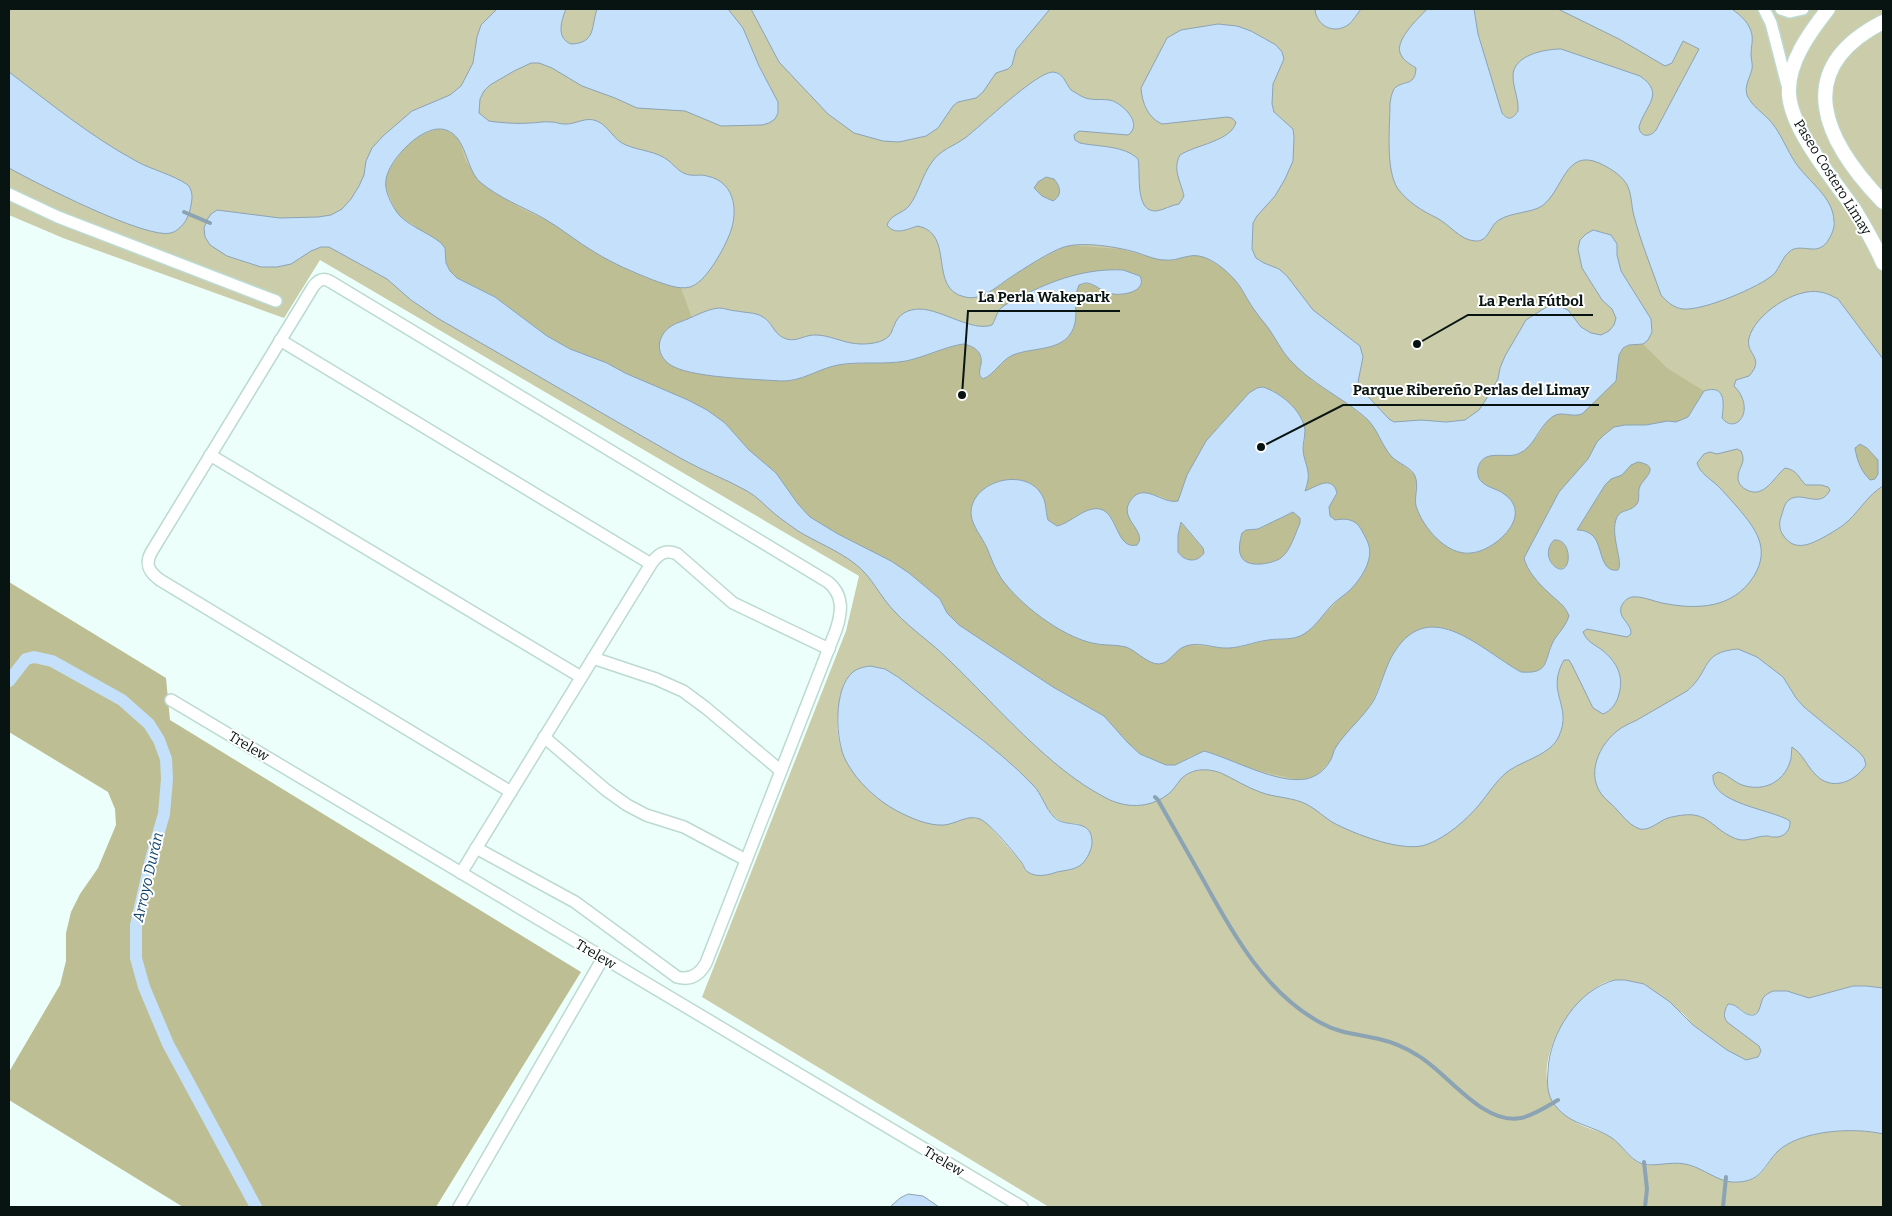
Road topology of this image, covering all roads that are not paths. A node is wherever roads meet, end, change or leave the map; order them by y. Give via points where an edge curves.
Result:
1 (1764, 9) edge
2 (1781, 9) edge
3 (1803, 9) edge
4 (1828, 9) edge
5 (1883, 22) edge
6 (1789, 94) junction
7 (9, 194) edge
8 (1883, 202) edge
9 (1883, 263) edge
10 (276, 301) dead end
11 (280, 340) junction
12 (210, 455) junction
13 (651, 564) junction
14 (828, 649) junction
15 (593, 658) junction
16 (581, 678) junction
17 (171, 700) dead end
18 (544, 737) junction
19 (781, 771) junction
20 (511, 792) junction
21 (476, 848) junction
22 (746, 860) junction
23 (461, 873) junction
24 (603, 958) junction
25 (459, 1207) edge
26 (1022, 1207) edge

1 - 6 street via 1772,23
2 - 3 street via 1790,12
4 - 6 street, Paseo Costero Limay via 1798,55
5 - 8 street via 1846,48 1831,71 1825,108 1837,140 1862,178
6 - 9 street, Paseo Costero Limay via 1803,133 1864,224
7 - 10 street via 58,218
11 - 12 street
11 - 13 street
11 - 14 street via 315,284 319,280 327,280 828,582 839,594 841,603 839,622
12 - 16 street
12 - 20 street via 149,556 150,571
13 - 14 street via 659,554 676,554 740,607
13 - 15 street
14 - 19 street
15 - 16 street
15 - 19 street via 656,678 683,691
16 - 18 street
17 - 23 street, Trelew
18 - 20 street
18 - 22 street via 632,808 696,832
19 - 22 street
20 - 21 street
21 - 22 street via 567,897 682,978 699,973 706,962
21 - 23 street
23 - 24 street, Trelew
24 - 25 street
24 - 26 street, Trelew

